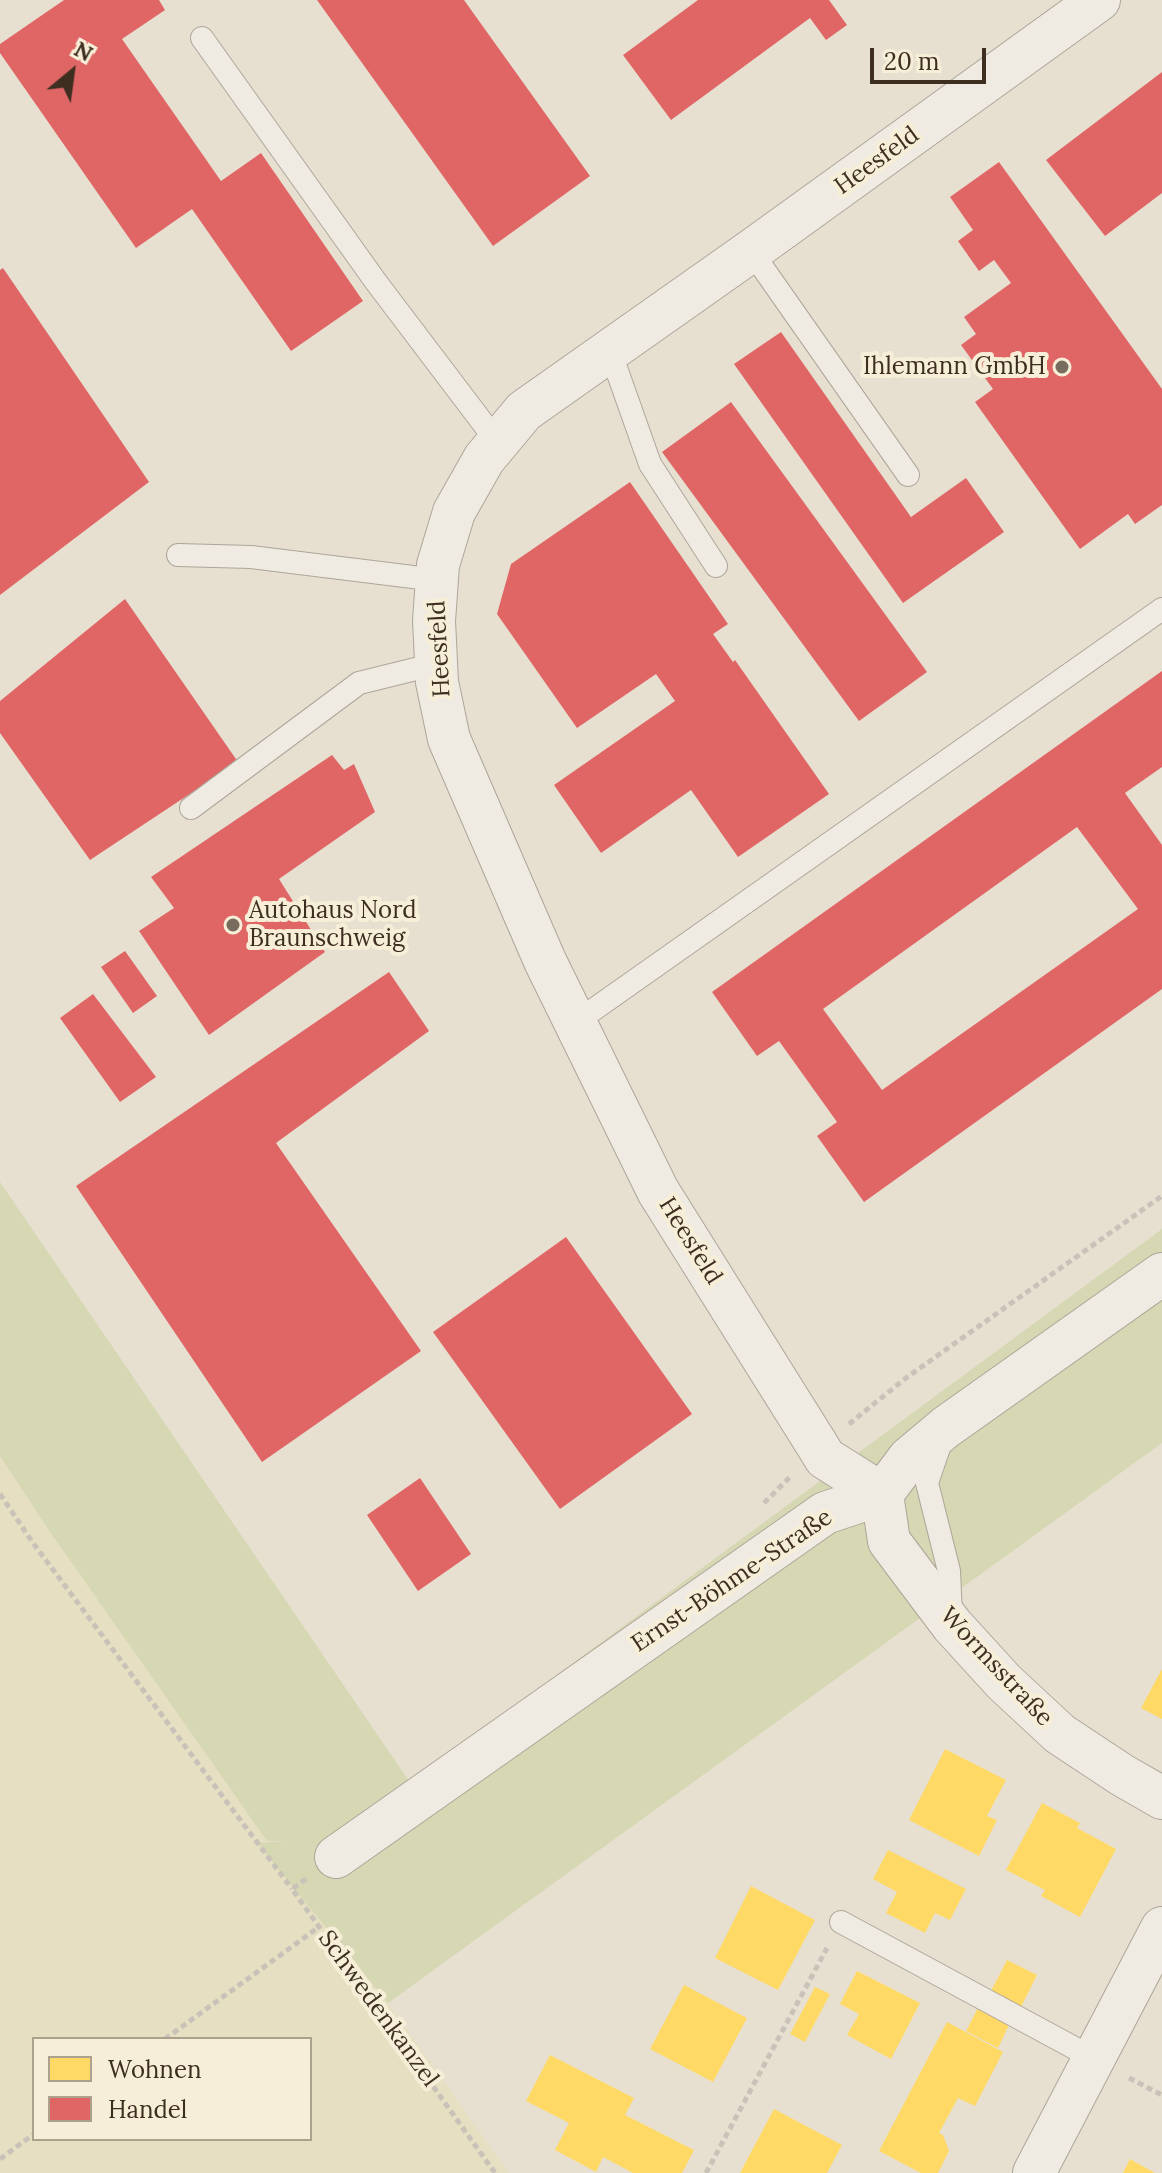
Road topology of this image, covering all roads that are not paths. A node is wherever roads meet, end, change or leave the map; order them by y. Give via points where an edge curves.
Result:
1 (1099, 0) edge
2 (202, 38) dead end
3 (751, 251) junction
4 (610, 351) junction
5 (498, 443) junction
6 (908, 475) dead end
7 (178, 555) dead end
8 (716, 566) dead end
9 (437, 580) junction
10 (1162, 609) edge
11 (436, 664) junction
12 (191, 808) dead end
13 (576, 1022) junction
14 (1162, 1274) edge
15 (946, 1427) junction
16 (882, 1494) junction
17 (952, 1625) junction
18 (1162, 1798) edge
19 (336, 1857) road end
20 (841, 1922) road end
21 (1162, 1928) edge
22 (1093, 2058) junction
23 (1034, 2173) edge

1 - 3 street, Heesfeld
2 - 5 lane
3 - 4 street, Heesfeld
3 - 6 lane
4 - 5 street, Heesfeld via 524,411
4 - 8 lane via 650,464
5 - 9 street, Heesfeld via 454,512
7 - 9 lane via 251,557
9 - 11 street, Heesfeld
10 - 13 lane
11 - 12 lane via 359,683
11 - 13 street, Heesfeld via 449,739
13 - 16 street, Heesfeld via 658,1191 825,1458
14 - 15 street
15 - 16 street via 909,1458
15 - 17 lane via 927,1483 949,1571
16 - 17 street, Wormsstraße via 889,1541
16 - 19 street, Ernst-Böhme-Straße via 825,1513
17 - 18 street, Wormsstraße via 1060,1734
20 - 22 lane
21 - 22 street
22 - 23 street

